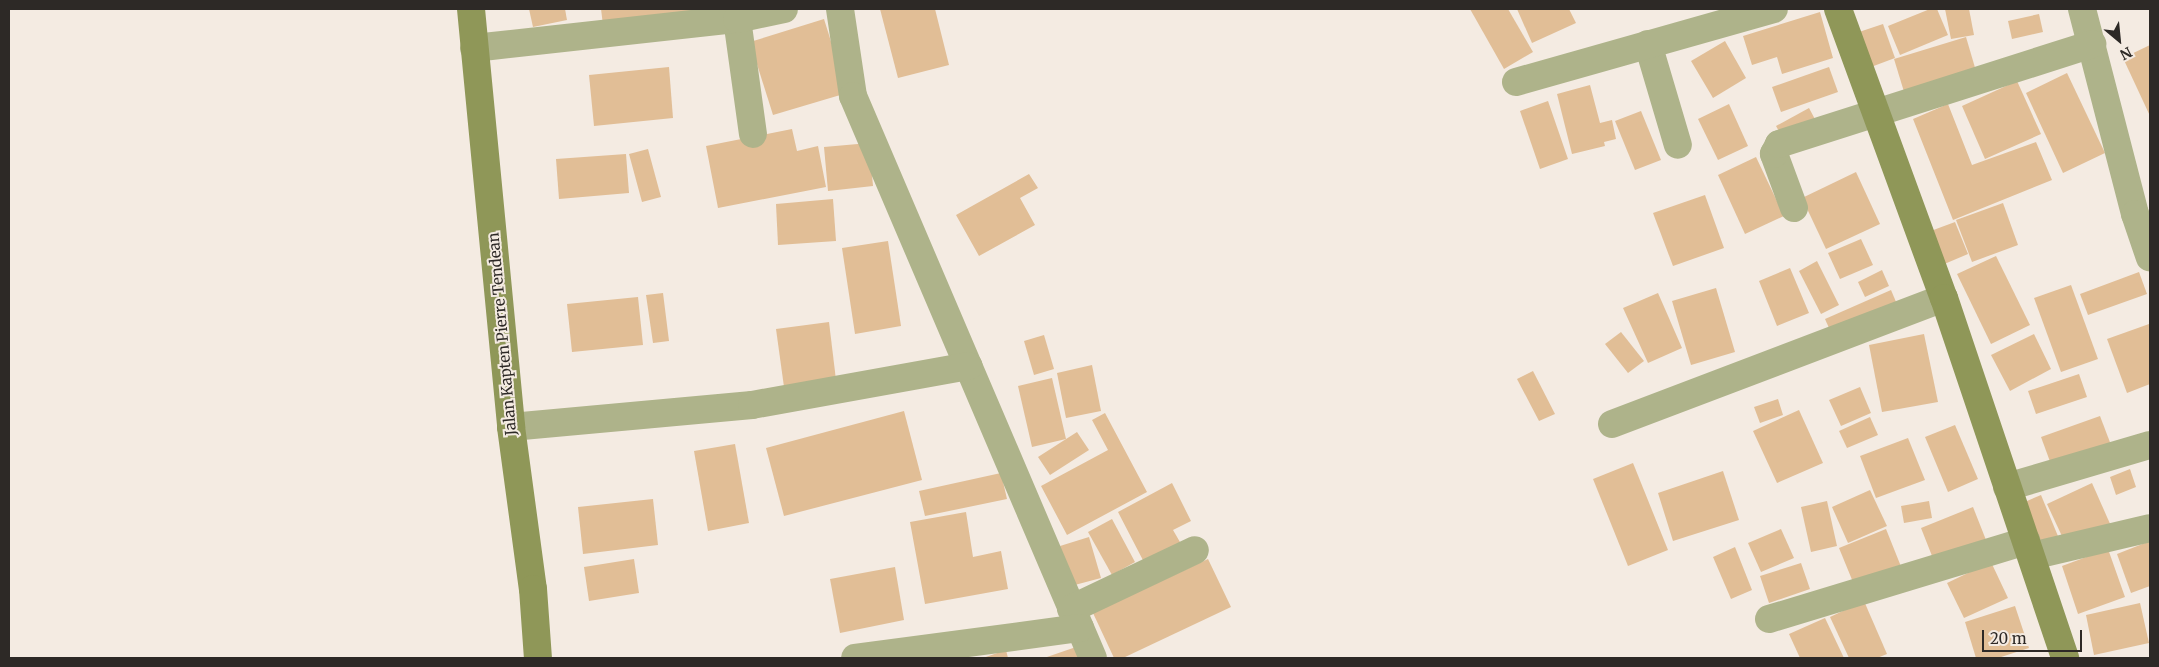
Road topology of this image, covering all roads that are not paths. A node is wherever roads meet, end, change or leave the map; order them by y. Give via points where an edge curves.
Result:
1 (471, 9) edge
2 (784, 9) edge
3 (840, 9) edge
4 (1774, 9) edge
5 (1838, 9) edge
6 (2082, 9) edge
7 (737, 19) junction
8 (1648, 44) junction
9 (2092, 44) junction
10 (474, 48) junction
11 (1516, 82) dead end
12 (1874, 112) junction
13 (753, 134) dead end
14 (1678, 145) dead end
15 (1794, 208) dead end
16 (2150, 258) edge
17 (1944, 298) junction
18 (969, 366) junction
19 (1612, 424) dead end
20 (510, 427) junction
21 (2150, 445) edge
22 (2007, 487) junction
23 (2150, 528) edge
24 (2029, 548) junction
25 (1195, 550) dead end
26 (1076, 619) junction
27 (1770, 620) dead end
28 (538, 658) edge
29 (855, 658) edge
30 (1093, 658) edge
31 (2065, 658) edge

1 - 10 street, Jalan Kapten Pierre Tendean
2 - 7 street
3 - 18 street via 853,96
4 - 8 street
5 - 12 street
6 - 9 street
7 - 10 street
7 - 13 street
8 - 11 street
8 - 14 street
9 - 12 street
9 - 16 street via 2135,214
10 - 20 street, Jalan Kapten Pierre Tendean
12 - 15 street via 1779,144 1774,154
12 - 17 street
17 - 19 street
17 - 22 street
18 - 20 street via 752,405
18 - 26 street
20 - 28 street, Jalan Kapten Pierre Tendean via 533,589
21 - 22 street
22 - 24 street
23 - 24 street
24 - 27 street
24 - 31 street
25 - 26 street
26 - 29 street
26 - 30 street

